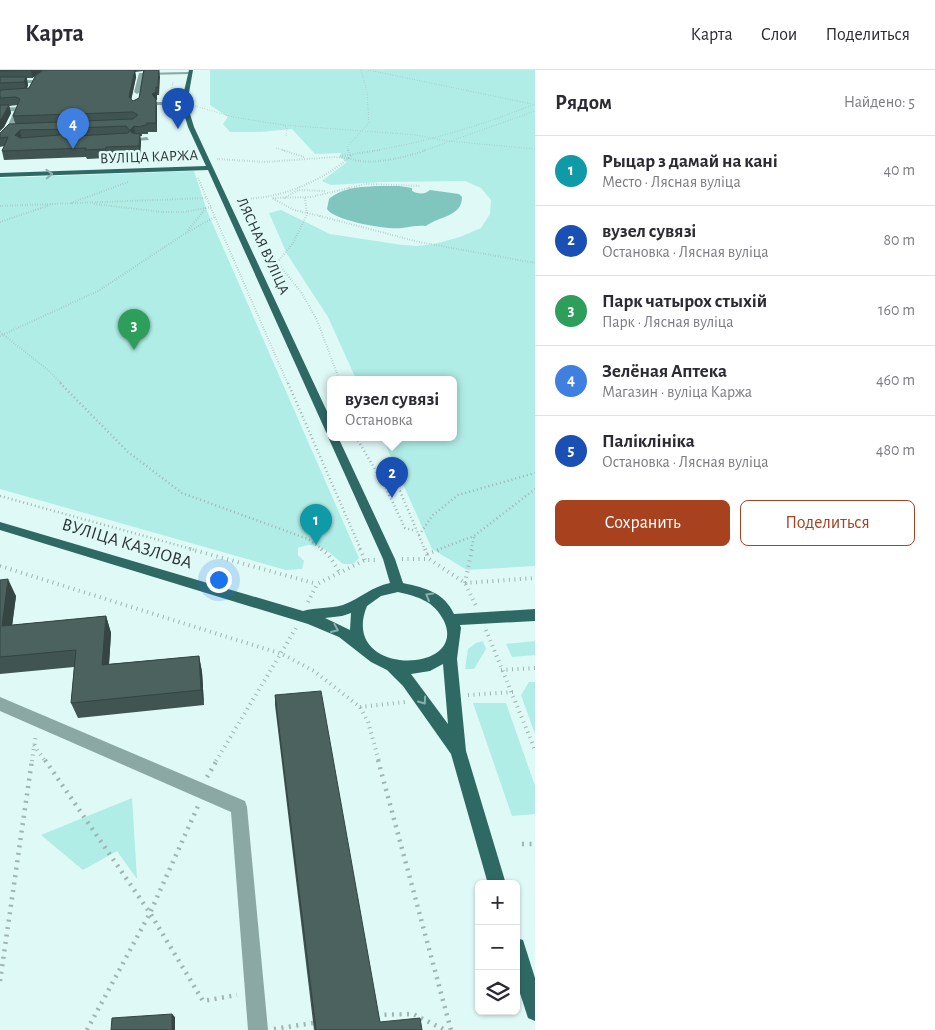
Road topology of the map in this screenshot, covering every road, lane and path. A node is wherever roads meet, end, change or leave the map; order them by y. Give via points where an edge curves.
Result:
1 (362, 70) edge
2 (368, 70) edge
3 (190, 72) edge
4 (131, 74) edge
5 (141, 74) junction
6 (40, 77) edge
7 (34, 81) junction
8 (0, 82) edge
9 (137, 92) dead end
10 (0, 94) edge
11 (193, 100) dead end
12 (157, 103) edge
13 (184, 104) junction
14 (534, 105) edge
15 (194, 106) junction
16 (0, 110) edge
17 (535, 111) edge
18 (197, 113) dead end
19 (283, 125) junction
20 (17, 128) edge
21 (8, 129) junction
22 (361, 132) junction
23 (1, 135) edge
24 (286, 137) dead end
25 (429, 138) junction
26 (135, 139) edge
27 (147, 139) edge
28 (448, 141) junction
29 (276, 148) dead end
30 (535, 149) edge
31 (216, 153) dead end
32 (350, 155) junction
33 (335, 157) junction
34 (310, 158) junction
35 (349, 158) junction
36 (218, 159) junction
37 (222, 166) dead end
38 (210, 168) junction
39 (195, 171) dead end
40 (0, 175) edge
41 (421, 186) dead end
42 (349, 188) junction
43 (329, 192) junction
44 (305, 197) junction
45 (207, 198) junction
46 (272, 198) junction
47 (284, 198) junction
48 (259, 199) junction
49 (86, 202) junction
50 (55, 204) junction
51 (383, 205) dead end
52 (0, 206) edge
53 (209, 207) junction
54 (239, 207) dead end
55 (307, 214) junction
56 (320, 216) junction
57 (331, 216) dead end
58 (215, 217) junction
59 (0, 222) edge
60 (186, 233) junction
61 (256, 235) dead end
62 (535, 263) edge
63 (276, 264) junction
64 (1, 334) edge
65 (337, 376) edge
66 (327, 423) edge
67 (335, 441) edge
68 (357, 441) edge
69 (535, 473) edge
70 (384, 483) junction
71 (535, 489) edge
72 (0, 496) edge
73 (0, 526) edge
74 (417, 531) junction
75 (419, 535) junction
76 (474, 536) junction
77 (427, 554) junction
78 (389, 559) junction
79 (429, 559) junction
80 (0, 566) edge
81 (340, 573) dead end
82 (535, 578) edge
83 (465, 583) junction
84 (317, 584) dead end
85 (398, 587) junction
86 (362, 602) junction
87 (535, 615) edge
88 (302, 616) junction
89 (452, 620) junction
90 (452, 645) junction
91 (365, 647) junction
92 (282, 654) junction
93 (391, 665) junction
94 (535, 668) edge
95 (0, 704) edge
96 (40, 721) junction
97 (34, 745) junction
98 (535, 750) edge
99 (458, 751) junction
100 (199, 789) junction
101 (522, 844) dead end
102 (535, 844) edge
103 (496, 880) edge
104 (150, 913) junction
105 (520, 960) edge
106 (0, 981) edge
107 (255, 992) junction
108 (535, 1011) edge
109 (374, 1015) edge
110 (313, 1023) edge
111 (87, 1030) edge
112 (258, 1030) edge
113 (264, 1030) edge
114 (445, 1030) edge
115 (451, 1030) edge

1 - 22 path via 369,123
2 - 14 path
3 - 5 lane
3 - 13 main road, ЛЯСНАЯ ВУЛІЦА
4 - 5 lane
5 - 9 lane
6 - 7 lane
7 - 8 lane
7 - 10 lane via 28,93
11 - 15 path
12 - 13 lane
13 - 38 main road, ЛЯСНАЯ ВУЛІЦА
14 - 25 path
15 - 18 path
15 - 19 path via 233,117
16 - 21 lane via 18,110
17 - 28 path
19 - 22 path
19 - 24 path via 287,128
20 - 21 lane
21 - 23 lane
22 - 25 path
22 - 32 path via 347,147
25 - 28 path
25 - 32 path
26 - 27 lane
28 - 30 path
28 - 35 path via 419,154 400,158 370,161
29 - 34 path
31 - 36 path
32 - 33 path
32 - 35 path
33 - 34 path
33 - 35 path
34 - 36 path via 265,162
35 - 48 path via 312,180
36 - 37 path
40 -> 38 main road, ВУЛІЦА КАРЖА
38 - 66 main road, ЛЯСНАЯ ВУЛІЦА
39 - 45 path
41 - 42 path via 386,184
42 - 43 path
42 - 51 path
43 - 44 path
43 - 47 path via 298,190
44 - 47 path
44 - 55 path
45 - 49 path
45 - 53 path
46 - 47 path
46 - 48 path
46 - 55 path via 283,206
48 - 54 path via 235,199
49 - 50 path
49 - 53 path via 154,212 184,212
50 - 52 path
50 - 59 path
53 - 58 path
53 - 60 path
55 - 56 path
55 - 63 path via 293,244
56 - 57 path
56 - 62 path via 419,242
58 - 60 path
58 - 78 path via 365,560
60 - 64 path via 98,291
61 - 63 path
63 - 65 path via 301,292 317,320
64 - 81 path via 48,370 128,452 182,493 308,539 328,554
67 - 78 main road
68 - 70 path
69 - 75 path via 458,495 433,515
70 - 74 path via 400,491
70 - 74 path via 404,528
71 - 76 path
72 - 84 path
73 - 88 main road, ВУЛІЦА КАЗЛОВА
74 - 75 path
75 - 77 path
76 - 77 path
76 - 83 path
77 - 79 path
78 - 79 path
78 - 85 main road
79 - 83 path
80 - 92 path
82 - 83 path
85 - 86 main road via 378,591
89 -> 85 main road via 430,596
86 - 88 main road via 342,611
86 - 91 main road via 355,624
87 - 89 main road
88 -> 91 main road, ВУЛІЦА КАЗЛОВА via 341,631
89 - 90 main road
90 - 93 main road via 439,661 428,666
90 - 99 main road via 450,659
91 - 93 main road
92 - 100 path
92 - 115 path via 314,671 360,707 368,722
93 -> 99 main road via 408,681
94 - 98 path via 501,670
95 - 96 lane
96 - 97 path
96 - 100 lane
97 - 104 path
97 - 106 path
99 - 103 main road
100 - 104 path via 198,808
100 - 107 lane via 239,806
101 - 102 path
104 - 107 path via 203,1001
104 - 111 path
105 - 108 main road
107 - 112 lane
109 - 114 path via 413,1014
110 - 113 path

